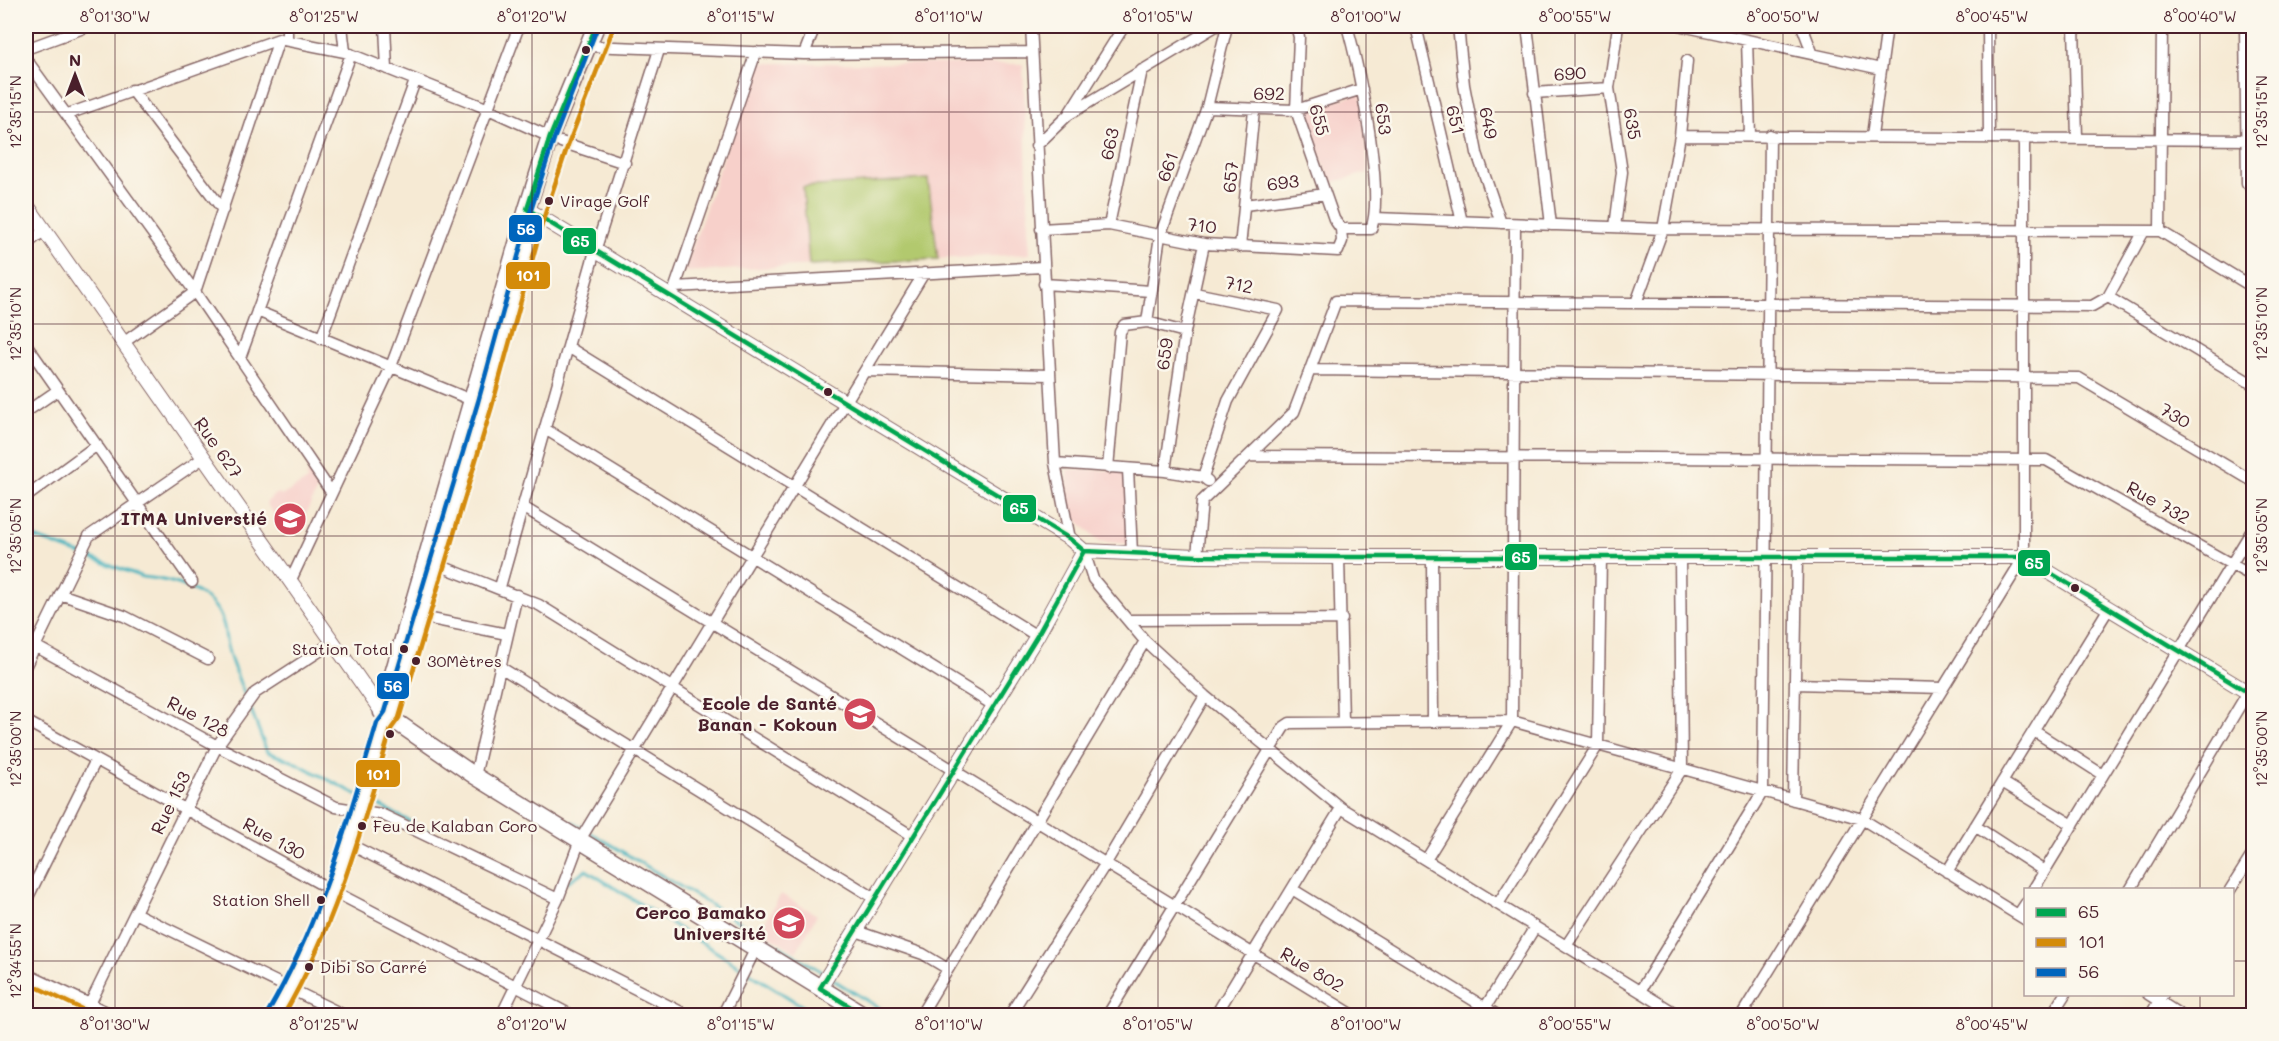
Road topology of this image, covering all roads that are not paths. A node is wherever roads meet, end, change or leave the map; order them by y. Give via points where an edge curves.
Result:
1 (89, 26) edge
2 (287, 26) edge
3 (342, 26) edge
4 (385, 26) edge
5 (519, 26) edge
6 (596, 26) edge
7 (606, 26) edge
8 (815, 26) edge
9 (1031, 26) edge
10 (1124, 26) edge
11 (1216, 26) edge
12 (1227, 26) edge
13 (1296, 26) edge
14 (1347, 26) edge
15 (1416, 26) edge
16 (1458, 26) edge
17 (1527, 26) edge
18 (1618, 26) edge
19 (1682, 26) edge
20 (1802, 26) edge
21 (1887, 26) edge
22 (1988, 26) edge
23 (2074, 26) edge
24 (2162, 26) edge
25 (2245, 26) edge
26 (1205, 30) edge
27 (283, 39) junction
28 (1747, 39) junction
29 (592, 47) junction
30 (26, 49) edge
31 (659, 50) junction
32 (756, 52) junction
33 (1030, 52) junction
34 (1812, 52) junction
35 (348, 53) junction
36 (804, 54) junction
37 (26, 59) edge
38 (1687, 61) dead end
39 (387, 69) junction
40 (1881, 69) junction
41 (1142, 70) junction
42 (415, 81) junction
43 (1609, 88) junction
44 (1362, 89) junction
45 (132, 90) junction
46 (1534, 93) junction
47 (1207, 107) junction
48 (486, 108) junction
49 (1254, 110) junction
50 (1296, 110) junction
51 (68, 114) junction
52 (1068, 115) junction
53 (1750, 135) junction
54 (1770, 135) junction
55 (1680, 136) junction
56 (1872, 136) junction
57 (1989, 137) junction
58 (2024, 138) junction
59 (2077, 138) junction
60 (556, 139) junction
61 (2161, 139) junction
62 (2249, 140) edge
63 (1036, 146) junction
64 (625, 163) junction
65 (2253, 191) edge
66 (1325, 194) junction
67 (26, 204) edge
68 (1245, 205) junction
69 (223, 210) junction
70 (532, 212) junction
71 (1375, 218) junction
72 (1462, 222) junction
73 (1501, 224) junction
74 (1515, 224) junction
75 (1109, 225) junction
76 (1551, 225) junction
77 (1615, 227) junction
78 (1663, 228) junction
79 (1041, 229) junction
80 (1341, 229) junction
81 (1769, 230) junction
82 (2024, 230) junction
83 (44, 231) junction
84 (2144, 231) junction
85 (2160, 231) junction
86 (1160, 236) junction
87 (26, 244) edge
88 (1204, 244) junction
89 (1240, 247) junction
90 (595, 251) junction
91 (1043, 267) junction
92 (924, 273) junction
93 (1044, 284) junction
94 (2253, 288) edge
95 (1151, 291) junction
96 (195, 292) junction
97 (673, 292) junction
98 (1195, 293) junction
99 (2108, 297) junction
100 (1515, 302) junction
101 (1636, 303) junction
102 (1768, 304) junction
103 (2024, 305) junction
104 (257, 312) junction
105 (1147, 322) junction
106 (1185, 332) junction
107 (321, 339) junction
108 (123, 343) junction
109 (26, 344) edge
110 (568, 347) junction
111 (240, 358) junction
112 (390, 369) junction
113 (1310, 370) junction
114 (866, 371) junction
115 (1514, 372) junction
116 (1049, 375) junction
117 (1767, 375) junction
118 (2024, 378) junction
119 (2253, 386) edge
120 (58, 390) junction
121 (478, 403) junction
122 (847, 404) junction
123 (26, 412) edge
124 (545, 429) junction
125 (97, 445) junction
126 (1249, 456) junction
127 (203, 458) junction
128 (1514, 458) junction
129 (1766, 459) junction
130 (2024, 460) junction
131 (1054, 463) junction
132 (1108, 468) junction
133 (1128, 469) junction
134 (1165, 471) junction
135 (1203, 477) junction
136 (2253, 482) edge
137 (796, 487) junction
138 (1215, 488) junction
139 (331, 492) junction
140 (26, 497) edge
141 (137, 503) junction
142 (523, 507) junction
143 (2253, 527) edge
144 (1070, 539) junction
145 (1084, 551) junction
146 (1132, 553) junction
147 (1197, 556) junction
148 (1432, 556) junction
149 (753, 557) junction
150 (1339, 557) junction
151 (1513, 557) junction
152 (2024, 557) junction
153 (1601, 558) junction
154 (1680, 558) junction
155 (1765, 558) junction
156 (1797, 558) junction
157 (431, 562) junction
158 (2231, 562) junction
159 (2253, 577) edge
160 (192, 582) dead end
161 (290, 582) junction
162 (500, 587) junction
163 (60, 594) junction
164 (516, 595) junction
165 (2109, 608) junction
166 (421, 617) junction
167 (1342, 619) junction
168 (1128, 620) junction
169 (713, 622) junction
170 (507, 634) junction
171 (1037, 636) junction
172 (1145, 641) junction
173 (332, 643) junction
174 (30, 644) edge
175 (2180, 650) junction
176 (208, 659) dead end
177 (26, 665) edge
178 (500, 667) junction
179 (1795, 684) junction
180 (674, 686) junction
181 (1943, 687) junction
182 (2251, 694) edge
183 (1205, 696) junction
184 (993, 705) junction
185 (386, 717) junction
186 (1433, 720) junction
187 (26, 721) edge
188 (1343, 721) junction
189 (1512, 721) junction
190 (2034, 731) junction
191 (1598, 745) junction
192 (217, 747) junction
193 (635, 750) junction
194 (1270, 750) junction
195 (96, 760) junction
196 (1683, 769) junction
197 (955, 771) junction
198 (2103, 775) junction
199 (475, 776) junction
200 (2002, 782) junction
201 (1763, 791) junction
202 (1793, 800) junction
203 (361, 804) junction
204 (1341, 808) junction
205 (186, 810) junction
206 (1862, 819) junction
207 (1037, 821) junction
208 (2073, 825) junction
209 (1975, 826) junction
210 (914, 837) junction
211 (580, 840) junction
212 (351, 845) junction
213 (2253, 852) edge
214 (1426, 860) junction
215 (1106, 863) junction
216 (1947, 872) junction
217 (2044, 872) junction
218 (2034, 888) edge
219 (2131, 888) edge
220 (2231, 888) edge
221 (1292, 889) junction
222 (335, 892) junction
223 (558, 899) junction
224 (876, 899) junction
225 (26, 901) edge
226 (1498, 904) junction
227 (1175, 905) junction
228 (135, 913) junction
229 (2022, 917) edge
230 (1535, 927) junction
231 (856, 931) junction
232 (538, 940) junction
233 (1566, 946) junction
234 (756, 948) junction
235 (1253, 953) junction
236 (948, 969) junction
237 (26, 974) edge
238 (515, 987) junction
239 (820, 988) junction
240 (292, 989) junction
241 (1640, 991) junction
242 (2064, 996) edge
243 (2161, 998) edge
244 (90, 1004) junction
245 (1483, 1011) edge
246 (84, 1016) edge
247 (115, 1016) edge
248 (274, 1016) edge
249 (346, 1016) edge
250 (501, 1016) edge
251 (573, 1016) edge
252 (689, 1016) edge
253 (722, 1016) edge
254 (866, 1016) edge
255 (920, 1016) edge
256 (1009, 1016) edge
257 (1107, 1016) edge
258 (1215, 1016) edge
259 (1355, 1016) edge
260 (1499, 1016) edge
261 (1680, 1016) edge
262 (1741, 1016) edge
263 (2051, 1016) edge
264 (2150, 1016) edge
265 (2182, 1016) edge

1 - 30 street
2 - 27 street
3 - 35 street
4 - 39 street
5 - 48 street
6 - 29 main road
7 - 29 main road
8 - 36 street
9 - 33 street
10 - 52 street
11 - 26 street
12 - 47 street, 661
13 - 50 street, 655
14 - 44 street, 653
15 - 72 street, 651
16 - 73 street, 649 via 1477,153
17 - 46 street
18 - 43 street, 635
19 - 28 street
20 - 34 street
21 - 40 street
22 - 57 street
23 - 59 street
24 - 61 street
25 - 62 street
26 - 41 street
27 - 35 street
27 - 45 street
27 - 69 street
28 - 34 street
28 - 53 street
29 - 31 street
29 - 60 main road
31 - 32 street
31 - 64 street
32 - 36 street
32 - 97 street
33 - 36 street
33 - 63 street
34 - 40 street
35 - 39 street
35 - 104 street
37 - 51 street
38 - 55 street
39 - 42 street
40 - 56 street
41 - 52 street
41 - 75 street, 663
42 - 48 street
42 - 107 street
43 - 46 street, 690
43 - 77 street, 635 via 1622,172
44 - 50 street, 692
44 - 71 street, 653
45 - 51 street
45 - 69 street
46 - 76 street
47 - 49 street, 692
47 - 86 street, 661
48 - 60 street
48 - 112 street
49 - 50 street, 692
49 - 68 street, 657
50 - 66 street, 655
51 - 96 street
52 - 63 street
53 - 54 street
53 - 55 street
54 - 56 street
54 - 81 street
55 - 78 street
56 - 57 street
57 - 58 street
58 - 59 street
58 - 82 street
59 - 61 street
60 - 64 street
60 - 70 main road
61 - 62 street
61 - 85 street
62 - 65 street via 2247,183
63 - 79 street
64 - 90 street
66 - 68 street, 693
66 - 80 street, 655
67 - 83 street, Rue 627
68 - 89 street, 657
69 - 96 street
70 - 90 street
70 - 121 main road
71 - 72 street
71 - 80 street via 1371,229
72 - 73 street
73 - 74 street
74 - 76 street
74 - 100 street
75 - 79 street, 710
75 - 86 street, 710
76 - 77 street
77 - 78 street
78 - 81 street
78 - 101 street
79 - 91 street
80 - 89 street, 710 via 1338,251
81 - 82 street
81 - 102 street
82 - 84 street
82 - 103 street
83 - 87 street
83 - 108 street, Rue 627
84 - 85 street
84 - 99 street
85 - 94 street
86 - 88 street, 710
86 - 95 street, 661
88 - 89 street, 710
88 - 98 street, 659
90 - 97 street
90 - 110 street
91 - 92 street
91 - 93 street
92 - 97 street
92 - 114 street
93 - 95 street
93 - 116 street
95 - 105 street, 661
96 - 108 street
96 - 111 street
97 - 122 street
98 - 106 street, 659
98 - 135 street, 712 via 1278,310 1228,401
99 - 103 street via 2092,306
99 - 119 street
100 - 101 street
100 - 113 street via 1336,301
100 - 115 street
101 - 102 street
102 - 103 street
102 - 117 street
103 - 118 street
104 - 107 street
104 - 111 street
105 - 106 street
105 - 132 street via 1124,325 1120,332
106 - 134 street, 659
107 - 112 street
108 - 127 street, Rue 627
109 - 120 street
110 - 124 street
110 - 137 street
111 - 139 street
112 - 121 street
112 - 139 street
113 - 115 street
113 - 126 street via 1294,412
114 - 116 street
114 - 122 street
115 - 117 street
115 - 128 street
116 - 131 street
117 - 118 street
117 - 129 street
118 - 130 street
118 - 136 street, 730 via 2079,378
120 - 123 street
120 - 125 street
121 - 157 main road
122 - 137 street
122 - 144 street
124 - 142 street
124 - 149 street
125 - 140 street
125 - 141 street
126 - 128 street
126 - 138 street
127 - 141 street
127 - 161 street, Rue 627
128 - 129 street
128 - 151 street
129 - 130 street
129 - 155 street
130 - 152 street
130 - 158 street, Rue 732 via 2046,460
131 - 132 street
131 - 144 street
132 - 133 street
133 - 134 street
133 - 146 street
134 - 135 street
135 - 138 street
137 - 149 street
137 - 171 street
138 - 147 street via 1202,501
139 - 161 street
141 - 160 street
141 - 163 street via 89,536
142 - 162 street
142 - 169 street, Rue 802
143 - 158 street
144 - 145 street
145 - 146 street
145 - 168 street via 1093,579
145 - 171 street
146 - 147 street
147 - 150 street
148 - 150 street
148 - 151 street
148 - 186 street
149 - 169 street
149 - 184 street
150 - 167 street
151 - 153 street
151 - 189 street
152 - 156 street
152 - 165 street
152 - 181 street
153 - 154 street
153 - 191 street
154 - 155 street
154 - 196 street
155 - 156 street
155 - 201 street
156 - 179 street
157 - 162 street
157 - 166 main road
157 - 185 main road
158 - 159 street, Rue 732
158 - 175 street
161 - 173 street, Rue 627
162 - 164 street
163 - 174 street
163 - 176 street via 124,616
164 - 170 street
164 - 180 street via 538,604
165 - 175 street
165 - 190 street
166 - 170 street
166 - 185 main road
167 - 168 street
167 - 188 street
168 - 172 street
169 - 180 street
169 - 197 street, Rue 802
170 - 178 street
171 - 184 street
172 - 183 street
172 - 207 street
173 - 185 street, Rue 627
173 - 192 street, Rue 153 via 255,693
174 - 177 street
174 - 192 street, Rue 128
175 - 182 street
175 - 198 street
178 - 193 street
178 - 199 street
179 - 181 street
179 - 202 street
180 - 193 street
180 - 210 street
181 - 206 street
182 - 219 street
183 - 194 street
183 - 215 street
184 - 197 street
185 - 199 main road
185 - 203 main road
186 - 188 street
186 - 189 street
187 - 195 street, Rue 130
188 - 194 street via 1290,723
189 - 191 street
189 - 214 street
190 - 198 street
190 - 200 street
191 - 196 street
191 - 226 street
192 - 203 street, Rue 128 via 336,807
192 - 205 street, Rue 153
193 - 211 street
193 - 224 street
194 - 204 street
194 - 227 street
195 - 205 street, Rue 130
195 - 225 street
196 - 201 street
196 - 233 street
197 - 207 street, Rue 802
197 - 210 street
198 - 208 street
199 - 211 main road
200 - 208 street
200 - 209 street
201 - 202 street
201 - 241 street
202 - 206 street
203 - 212 main road
203 - 223 street, Rue 128
204 - 214 street
204 - 221 street
205 - 222 street, Rue 130
205 - 228 street, Rue 153
206 - 216 street
206 - 262 street
207 - 215 street, Rue 802
207 - 236 street
208 - 217 street
209 - 216 street
209 - 217 street
210 - 224 street
211 - 223 street
211 - 234 main road
212 - 222 main road
212 - 232 street
213 - 220 street
214 - 226 street
215 - 227 street, Rue 802
215 - 256 street
216 - 229 street
217 - 218 street
221 - 235 street
221 - 245 street
222 - 238 street, Rue 130
222 - 240 main road
223 - 232 street
224 - 231 street
226 - 230 street
227 - 235 street, Rue 802
227 - 257 street
228 - 240 street
228 - 244 street, Rue 153
230 - 233 street
230 - 245 street
231 - 236 street via 914,950
231 - 239 street
232 - 238 street
232 - 252 street
233 - 241 street
234 - 239 main road
234 - 253 street
235 - 258 street
235 - 259 street, Rue 802
236 - 255 street
237 - 244 street
238 - 250 street
238 - 251 street, Rue 130
239 - 254 main road
240 - 248 main road
240 - 249 street
241 - 261 street
242 - 263 street
243 - 264 street
243 - 265 street
244 - 246 street, Rue 153
244 - 247 street
245 - 260 street

